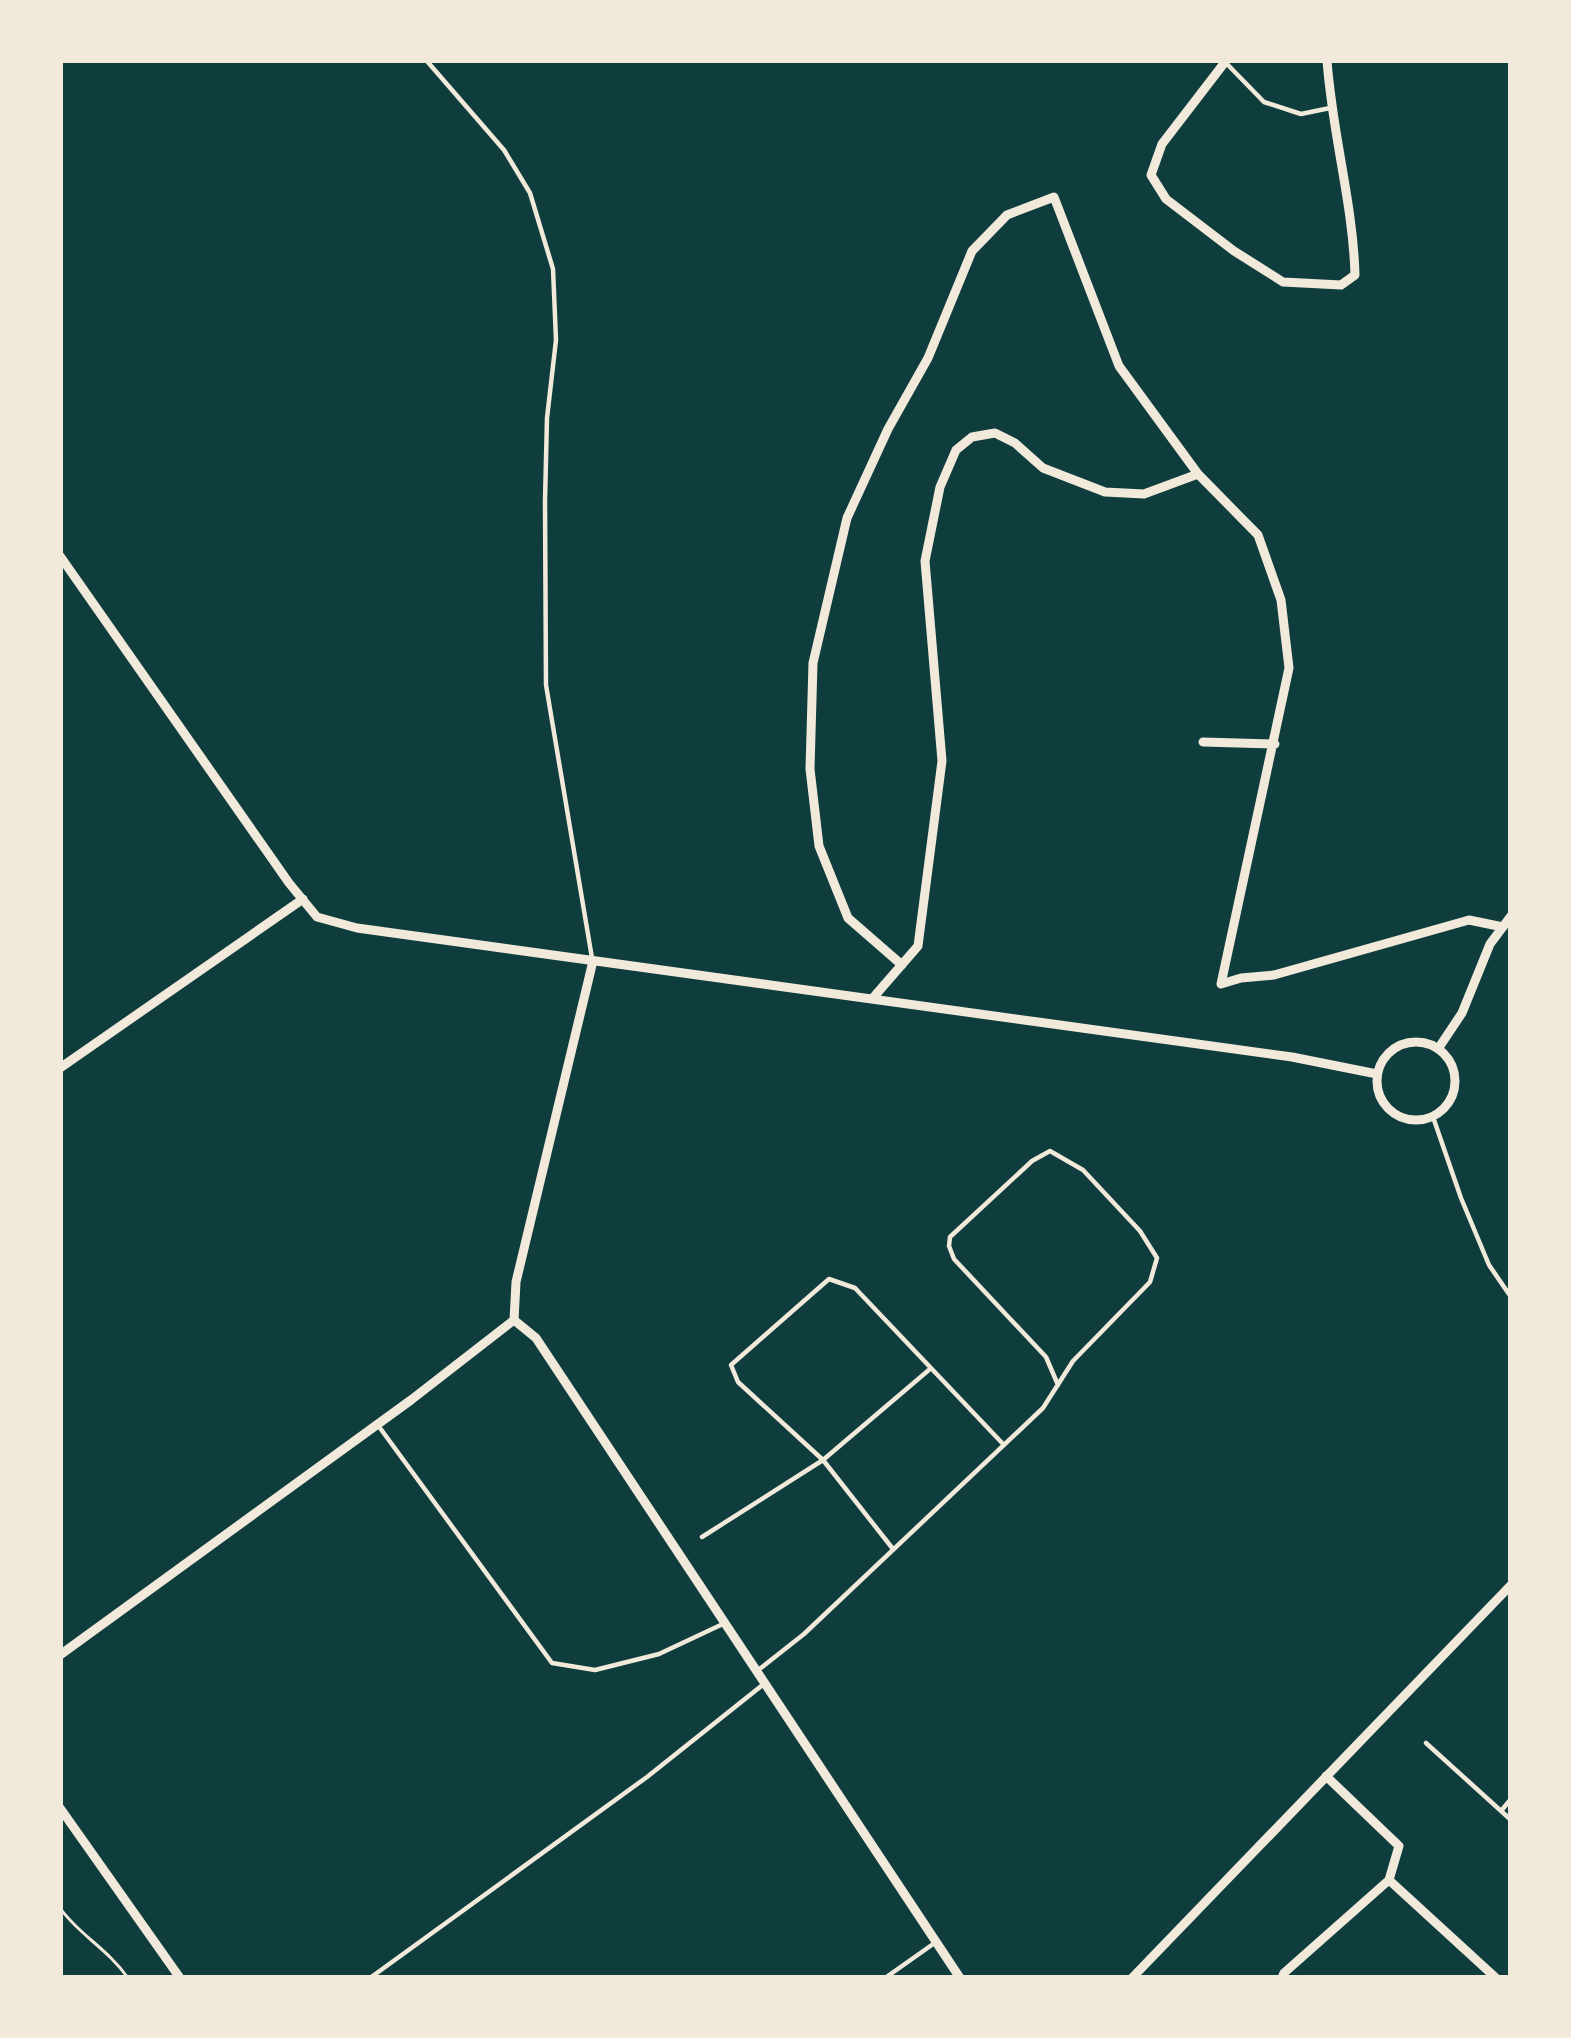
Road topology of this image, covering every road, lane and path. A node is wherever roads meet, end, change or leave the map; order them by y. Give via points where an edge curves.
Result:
1 (426, 60) edge
2 (1327, 60) edge
3 (1225, 61) edge
4 (1330, 108) junction
5 (1198, 474) junction
6 (60, 556) edge
7 (1203, 742) dead end
8 (1275, 744) junction
9 (303, 899) junction
10 (1511, 916) edge
11 (1503, 927) junction
12 (593, 961) junction
13 (902, 965) junction
14 (872, 999) junction
15 (1438, 1048) junction
16 (60, 1068) edge
17 (1377, 1074) junction
18 (1433, 1117) junction
19 (1511, 1297) edge
20 (514, 1320) junction
21 (930, 1369) junction
22 (1058, 1385) junction
23 (377, 1425) junction
24 (1004, 1445) junction
25 (823, 1460) junction
26 (702, 1537) dead end
27 (893, 1549) junction
28 (1511, 1585) edge
29 (725, 1623) junction
30 (60, 1655) edge
31 (757, 1671) junction
32 (765, 1683) junction
33 (1426, 1743) dead end
34 (1326, 1776) junction
35 (1511, 1799) edge
36 (60, 1808) edge
37 (1501, 1810) junction
38 (1511, 1820) edge
39 (1389, 1880) junction
40 (60, 1908) edge
41 (936, 1942) junction
42 (128, 1978) edge
43 (180, 1978) edge
44 (370, 1978) edge
45 (885, 1978) edge
46 (960, 1978) edge
47 (1132, 1978) edge
48 (1282, 1978) edge
49 (1496, 1978) edge

1 - 12 lane via 504,150 530,193 553,269 546,685
2 - 4 street
3 - 4 lane via 1264,102 1301,114
3 - 4 street via 1162,144 1151,175 1166,200 1282,282 1341,285 1355,275
5 - 8 street via 1258,535 1281,600 1289,668
5 - 13 street via 1144,494 1105,492 1043,468 995,433 972,436 956,450 925,561 942,761 918,946
5 - 13 street via 1119,365 1054,197 1007,215 972,250 848,518 813,663 810,769 819,846 848,918
6 - 9 street
7 - 8 street
8 - 11 street via 1221,984 1469,920
9 - 12 street via 317,917 357,928
9 - 16 street
10 - 11 street
11 - 15 street
12 - 14 street
12 - 20 street via 516,1282
13 - 14 street
14 - 17 street
15 - 17 street via 1406,1043 1387,1054
15 - 18 street via 1455,1078 1450,1101
17 - 18 street via 1378,1095 1392,1113 1412,1121
18 - 19 lane via 1489,1265
20 - 23 street
20 - 29 street via 536,1338
21 - 24 lane
21 - 25 lane
21 - 25 lane via 855,1288 829,1279 730,1365 738,1382
22 - 22 lane via 1150,1282 1157,1258 1083,1170 1050,1151 949,1246 1046,1357
22 - 24 lane
23 - 29 lane via 552,1664 595,1670 659,1654
23 - 30 street
24 - 27 lane
25 - 26 lane
25 - 27 lane
27 - 31 lane
28 - 34 street
29 - 31 street
31 - 32 street
32 - 41 street
32 - 44 lane
33 - 37 lane
34 - 39 street via 1399,1846
34 - 47 street
35 - 37 lane
36 - 43 street
37 - 38 lane
39 - 48 street
39 - 49 street
40 - 42 path
41 - 45 lane
41 - 46 street

